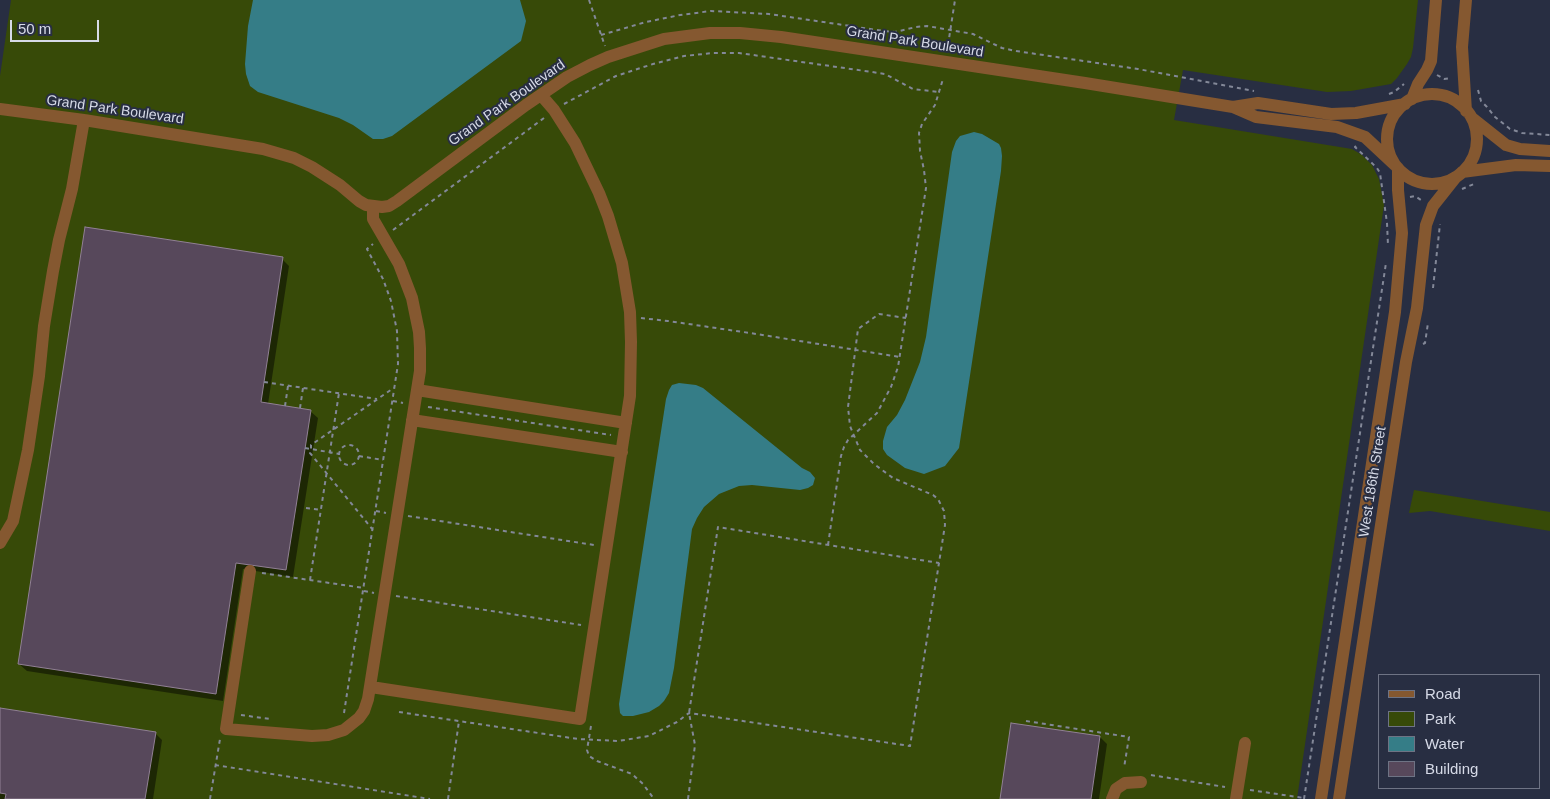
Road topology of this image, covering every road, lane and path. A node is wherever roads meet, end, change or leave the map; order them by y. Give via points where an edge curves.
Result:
1 (589, 0) edge
2 (955, 0) edge
3 (1436, 0) edge
4 (1466, 0) edge
5 (950, 31) junction
6 (601, 35) junction
7 (948, 45) dead end
8 (608, 57) junction
9 (1427, 70) junction
10 (1463, 76) junction
11 (1408, 78) dead end
12 (943, 79) dead end
13 (1477, 83) dead end
14 (939, 92) junction
15 (1262, 92) dead end
16 (1388, 94) dead end
17 (541, 95) junction
18 (1409, 101) junction
19 (1233, 107) junction
20 (0, 109) edge
21 (1469, 114) junction
22 (84, 120) junction
23 (1550, 136) edge
24 (1355, 147) dead end
25 (1550, 151) edge
26 (1397, 166) junction
27 (1550, 166) edge
28 (1459, 175) junction
29 (1479, 182) dead end
30 (1457, 195) dead end
31 (1399, 198) junction
32 (373, 206) junction
33 (1436, 212) junction
34 (1388, 250) dead end
35 (1387, 258) dead end
36 (1432, 294) dead end
37 (641, 318) dead end
38 (906, 318) junction
39 (1428, 324) dead end
40 (1425, 343) dead end
41 (856, 350) junction
42 (900, 356) junction
43 (264, 382) dead end
44 (288, 386) junction
45 (396, 386) dead end
46 (303, 388) junction
47 (417, 390) junction
48 (339, 393) junction
49 (377, 399) junction
50 (393, 401) dead end
51 (414, 405) junction
52 (285, 406) dead end
53 (300, 408) dead end
54 (412, 420) junction
55 (626, 423) junction
56 (333, 430) junction
57 (854, 434) junction
58 (624, 437) junction
59 (305, 448) dead end
60 (311, 449) junction
61 (330, 452) junction
62 (622, 452) junction
63 (340, 454) junction
64 (358, 456) junction
65 (384, 460) dead end
66 (326, 473) junction
67 (306, 508) dead end
68 (321, 510) junction
69 (376, 511) dead end
70 (398, 514) junction
71 (373, 530) dead end
72 (0, 543) edge
73 (828, 545) junction
74 (607, 547) junction
75 (939, 562) junction
76 (250, 571) joint
77 (310, 580) junction
78 (385, 595) junction
79 (594, 627) junction
80 (371, 687) junction
81 (399, 712) dead end
82 (689, 713) junction
83 (459, 721) junction
84 (1026, 722) dead end
85 (220, 737) dead end
86 (1245, 743) dead end
87 (215, 765) junction
88 (1124, 768) dead end
89 (1145, 779) joint
90 (1237, 794) edge
91 (210, 799) edge
92 (430, 799) edge
93 (448, 799) edge
94 (688, 799) edge
95 (1112, 799) edge
96 (1304, 799) edge
97 (1321, 799) edge
98 (1339, 799) edge

1 - 6 path
2 - 5 path
3 - 9 street via 1431,61
4 - 10 street
5 - 6 path via 927,26 895,32 769,14 711,11 646,22
5 - 7 path
5 - 15 path via 973,34 1016,52 1138,69
6 - 8 path
8 - 14 path via 616,76 684,56 739,53 885,74 913,89
8 - 17 street, Grand Park Boulevard via 566,77
8 - 19 street, Grand Park Boulevard via 664,39 740,32
9 - 10 path via 1444,79
9 - 18 street
10 - 21 street
11 - 16 path via 1404,85
12 - 14 path
13 - 23 path via 1482,101 1510,128 1522,133
14 - 38 path via 919,133 926,188
17 - 32 street, Grand Park Boulevard via 397,201 389,206
17 - 55 street via 554,110 587,167 608,216 622,263 631,342
18 - 19 street, Grand Park Boulevard via 1356,113 1331,114 1258,103
18 - 21 street via 1428,94 1445,96 1460,104
18 - 26 street via 1394,116 1388,132 1388,149
19 - 26 street, Grand Park Boulevard via 1256,117 1342,128 1365,137
20 - 22 street, Grand Park Boulevard
21 - 25 street via 1506,145
21 - 28 street via 1477,142 1472,158
22 - 32 street, Grand Park Boulevard via 279,153 312,167 359,201
22 - 72 street via 53,271 28,450 13,520
24 - 34 path via 1380,173
26 - 28 street via 1407,176 1423,183 1440,183
26 - 31 street, West 186th Street
27 - 28 street via 1516,165
28 - 33 street, West 186th Street
29 - 30 path
31 - 33 path via 1415,196
31 - 97 street, West 186th Street via 1402,233 1394,318
32 - 47 street via 373,219 399,264 417,317 420,348
33 - 36 path via 1437,255
33 - 98 street, West 186th Street via 1426,225 1417,308
35 - 96 path
37 - 41 path
38 - 41 path via 879,314 858,329
38 - 42 path
39 - 40 path
41 - 42 path
41 - 57 path via 848,407
42 - 57 path via 896,376 885,400 877,413
43 - 44 path
44 - 46 path
44 - 52 path
45 - 49 path
46 - 48 path
46 - 53 path
47 - 51 street
47 - 55 street
48 - 49 path
48 - 56 path
49 - 56 path
50 - 51 path
51 - 54 street
51 - 58 path
54 - 62 street
54 - 70 street
55 - 58 street
56 - 60 path
56 - 61 path
57 - 73 path via 841,456
57 - 75 path via 860,450 882,471 933,495 941,504 945,525
58 - 62 street
59 - 60 path
60 - 61 path
60 - 66 path via 310,453
61 - 63 path
61 - 66 path
62 - 74 street
63 - 64 path via 342,462 349,465 355,463
63 - 64 path via 342,448 349,445 357,449
64 - 65 path
66 - 68 path
66 - 71 path
67 - 68 path
68 - 77 path
69 - 70 path
70 - 74 path
70 - 78 street
73 - 75 path
73 - 82 path via 718,528
74 - 79 street
75 - 82 path via 910,746
76 - 77 path
76 - 80 street via 226,729 312,736 344,730 364,711
77 - 78 path
78 - 79 path
78 - 80 street
79 - 80 street via 580,719
81 - 83 path
82 - 83 path via 648,736 618,741 578,740
82 - 94 path via 695,745
83 - 93 path
84 - 88 path via 1129,737
85 - 87 path
86 - 90 street
87 - 91 path
87 - 92 path
89 - 90 path
89 - 95 street via 1125,783 1116,789
90 - 96 path

